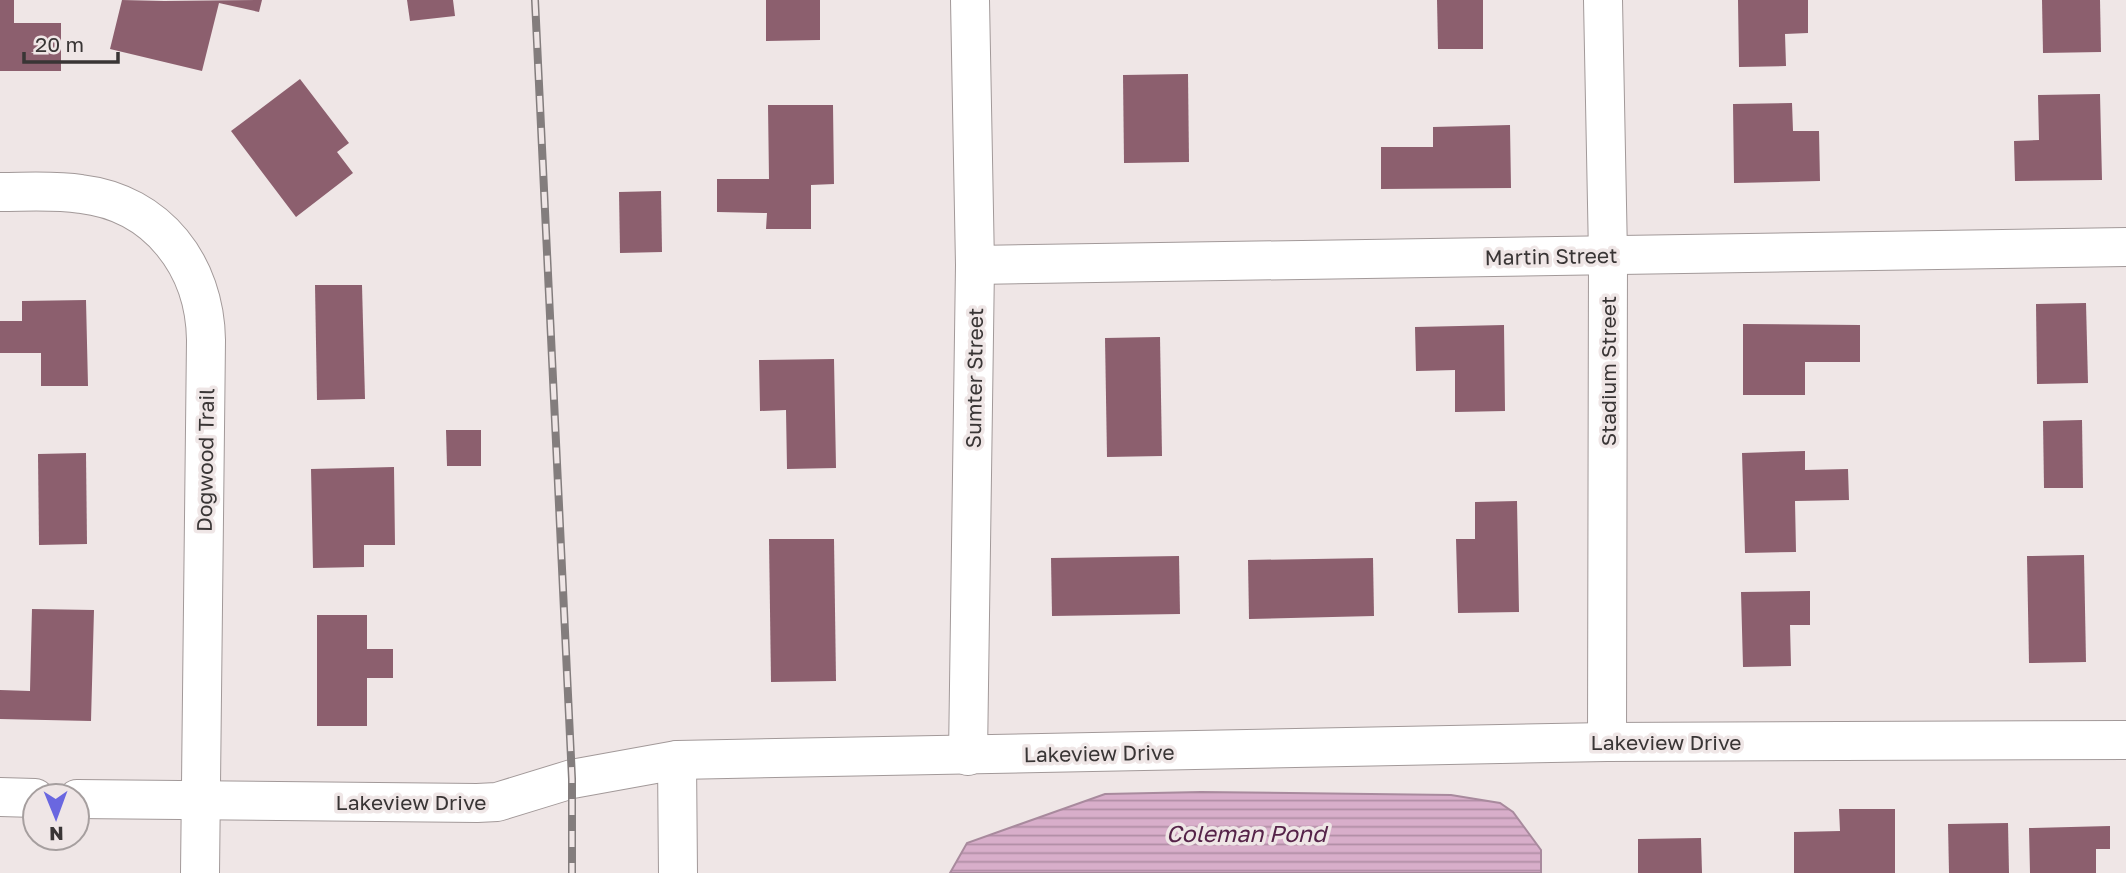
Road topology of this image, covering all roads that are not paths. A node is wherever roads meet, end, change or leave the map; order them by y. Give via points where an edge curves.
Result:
1 (970, 0) edge
2 (1603, 0) edge
3 (0, 192) edge
4 (2126, 247) edge
5 (1608, 255) junction
6 (975, 265) junction
7 (2126, 740) edge
8 (1607, 742) junction
9 (968, 756) junction
10 (677, 760) junction
11 (0, 797) edge
12 (21, 798) edge
13 (91, 799) edge
14 (201, 800) junction
15 (200, 873) edge
16 (678, 873) edge

1 - 6 street, Sumter Street
2 - 5 street, Stadium Street
3 - 14 street, Dogwood Trail via 82,194 129,208 168,237 201,296 206,340
4 - 5 street, Martin Street
5 - 6 street, Martin Street
5 - 8 street, Stadium Street
6 - 9 street, Sumter Street
7 - 8 street, Lakeview Drive
8 - 9 street, Lakeview Drive
9 - 10 street, Lakeview Drive
10 - 14 street, Lakeview Drive via 572,779 497,802
10 - 16 street
11 - 12 street
13 - 14 street, Lakeview Drive
14 - 15 street, Dogwood Trail

